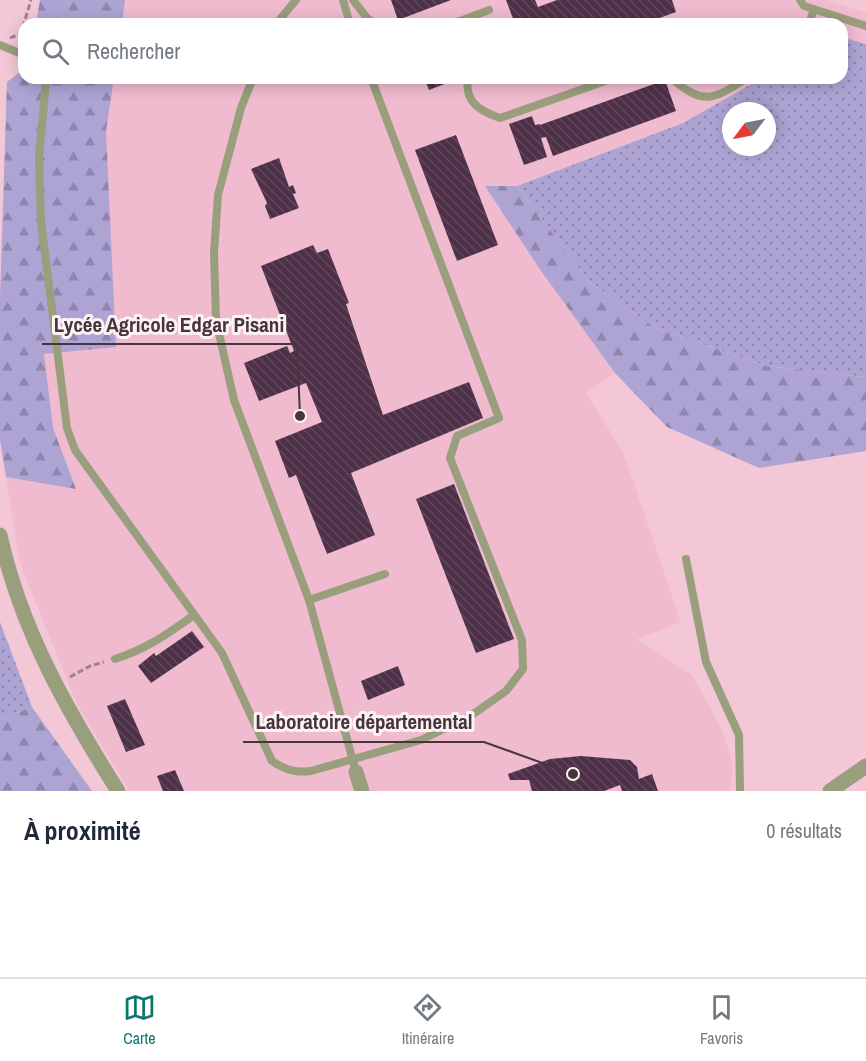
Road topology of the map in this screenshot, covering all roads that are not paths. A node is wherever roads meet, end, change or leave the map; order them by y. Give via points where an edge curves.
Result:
1 (296, 0) edge
2 (343, 0) edge
3 (353, 0) edge
4 (800, 0) edge
5 (814, 9) junction
6 (489, 10) dead end
7 (281, 18) edge
8 (348, 18) edge
9 (367, 18) edge
10 (468, 18) edge
11 (811, 18) edge
12 (842, 18) edge
13 (848, 20) edge
14 (866, 26) edge
15 (0, 43) edge
16 (18, 52) edge
17 (46, 84) edge
18 (251, 84) edge
19 (373, 84) edge
20 (467, 84) edge
21 (597, 84) edge
22 (678, 84) edge
23 (738, 84) edge
24 (0, 535) edge
25 (686, 559) dead end
26 (385, 574) dead end
27 (309, 600) junction
28 (194, 615) junction
29 (115, 659) road end
30 (354, 766) junction
31 (866, 766) edge
32 (118, 791) edge
33 (362, 791) edge
34 (740, 791) edge
35 (830, 791) edge

1 - 7 lane
2 - 8 lane
3 - 9 lane
4 - 5 lane
5 - 11 lane
5 - 12 lane
6 - 10 lane
13 - 14 lane
15 - 16 lane
17 - 28 lane via 39,156 41,222 67,428 75,450
18 - 27 lane via 218,195 214,254 216,320 234,400
19 - 30 lane via 498,418 457,436 450,458 522,640 523,669 506,691 469,717 421,741
20 - 21 lane via 473,104 500,118
22 - 23 lane via 691,94 706,98 720,96
24 - 32 street via 27,625 55,686
25 - 34 lane via 706,662 739,735
26 - 27 lane
27 - 30 lane
28 - 29 lane via 154,644
28 - 30 lane via 222,653 272,761 284,769 300,772
30 - 33 street
31 - 35 street

